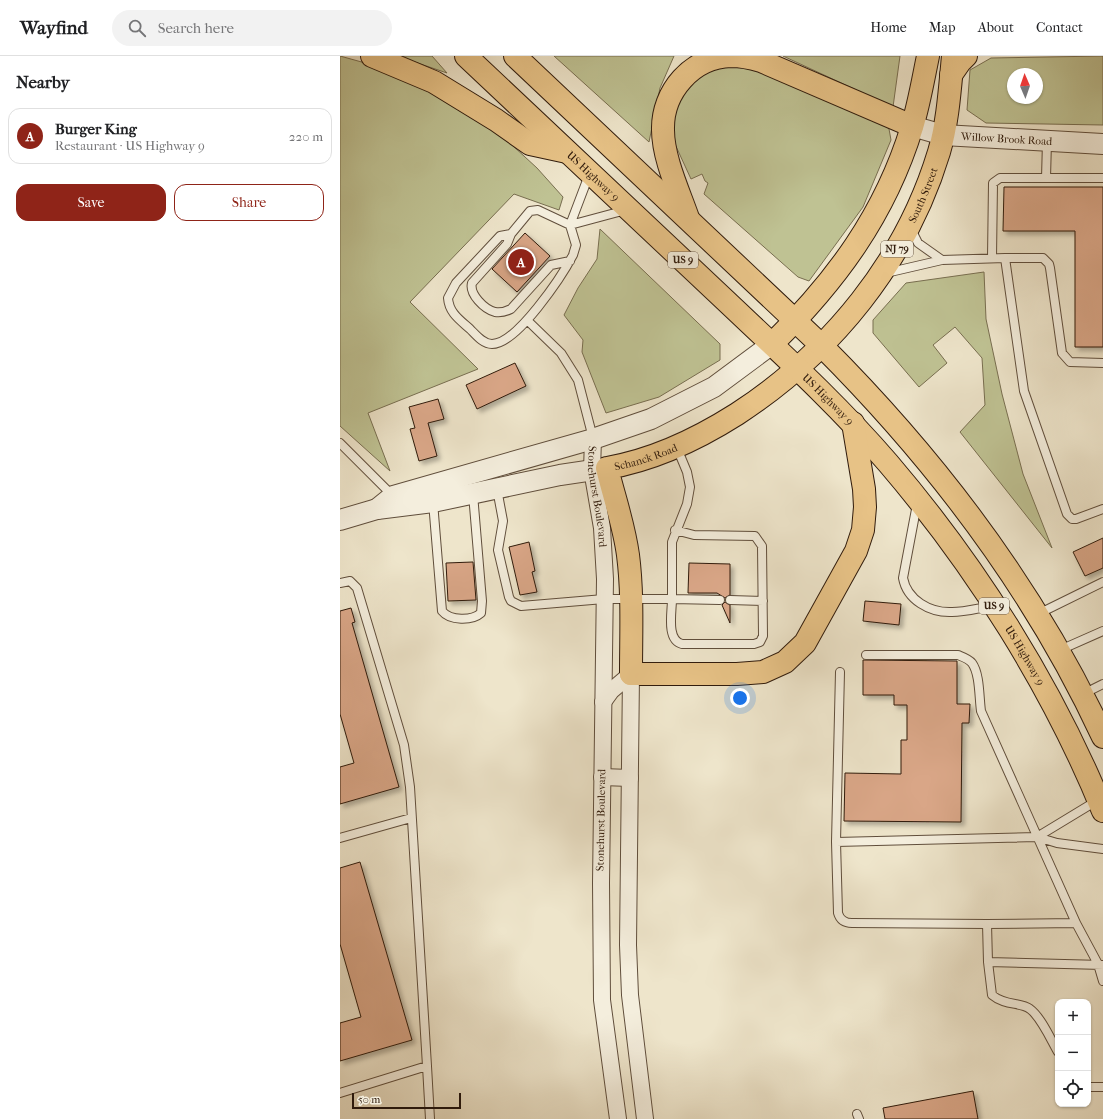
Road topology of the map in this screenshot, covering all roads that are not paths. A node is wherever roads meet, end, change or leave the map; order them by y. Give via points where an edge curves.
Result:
1 (372, 56) edge
2 (466, 56) edge
3 (515, 56) edge
4 (928, 56) edge
5 (966, 56) edge
6 (952, 65) edge
7 (912, 126) junction
8 (943, 135) junction
9 (1047, 141) junction
10 (1103, 144) edge
11 (567, 152) junction
12 (590, 172) junction
13 (1046, 178) junction
14 (1103, 178) edge
15 (629, 209) junction
16 (688, 220) junction
17 (910, 223) junction
18 (570, 225) junction
19 (511, 234) junction
20 (992, 258) junction
21 (1005, 258) junction
22 (942, 260) junction
23 (570, 261) junction
24 (880, 274) junction
25 (528, 320) junction
26 (795, 321) junction
27 (772, 344) junction
28 (822, 346) junction
29 (1103, 363) edge
30 (799, 369) junction
31 (853, 423) junction
32 (593, 439) junction
33 (340, 443) edge
34 (677, 448) junction
35 (599, 469) junction
36 (498, 489) junction
37 (473, 494) junction
38 (393, 496) junction
39 (917, 499) junction
40 (433, 502) junction
41 (377, 509) junction
42 (1103, 509) edge
43 (340, 520) edge
44 (675, 530) junction
45 (1103, 582) edge
46 (340, 583) edge
47 (631, 598) junction
48 (604, 599) junction
49 (672, 599) junction
50 (720, 600) dead end
51 (730, 600) dead end
52 (763, 601) junction
53 (994, 606) junction
54 (1037, 614) junction
55 (1103, 631) edge
56 (1059, 650) junction
57 (866, 655) dead end
58 (840, 672) dead end
59 (630, 674) junction
60 (1103, 684) edge
61 (1083, 694) junction
62 (603, 702) junction
63 (1103, 735) edge
64 (602, 777) junction
65 (630, 778) junction
66 (1101, 806) edge
67 (411, 818) junction
68 (1037, 837) junction
69 (340, 838) edge
70 (836, 842) junction
71 (1103, 849) edge
72 (1076, 923) junction
73 (987, 924) junction
74 (988, 962) junction
75 (1101, 963) edge
76 (1103, 981) edge
77 (1055, 1047) edge
78 (427, 1066) junction
79 (1091, 1087) edge
80 (1103, 1087) edge
81 (340, 1093) edge
82 (430, 1119) edge
83 (618, 1119) edge
84 (645, 1119) edge

1 - 11 main road via 434,82 530,144
2 - 11 main road, US Highway 9 / US 9
3 - 16 main road, US 9
4 - 7 main road
5 - 6 main road
6 - 8 main road, South Street / NJ 79
7 - 8 street, Willow Brook Road
7 - 16 main road via 761,61 729,56 704,62 678,83 665,112 663,129 666,149
7 - 26 main road via 886,193 859,241 824,290
8 - 9 street, Willow Brook Road
8 - 17 main road, South Street / NJ 79 via 934,166
9 - 10 street, Willow Brook Road
9 - 13 lane
11 - 12 main road, US Highway 9 / US 9
12 - 15 main road, US Highway 9 / US 9
12 - 18 lane
13 - 14 lane
13 - 20 lane via 1000,178 993,183
15 - 18 lane
15 - 27 main road, US Highway 9 / US 9
16 - 26 main road, US 9
17 - 22 lane via 915,238 924,248
17 - 24 main road, South Street / NJ 79
18 - 19 lane via 538,210 530,211
18 - 23 lane via 576,245
19 - 23 lane via 507,244 471,287 473,294 494,312 511,309 550,265
19 - 25 lane via 500,236 456,283 448,298 449,307 485,343 504,341
20 - 21 lane
20 - 22 lane
21 - 29 lane via 1046,260 1050,268 1062,353 1070,362
21 - 42 lane via 1024,391 1067,514 1076,519
22 - 24 lane
23 - 25 lane
24 - 28 main road, South Street / NJ 79 via 852,312
25 - 32 lane via 561,353 578,380
26 - 27 main road
26 - 28 main road, US 9
27 - 30 main road, US Highway 9 / US 9
27 - 32 street, Schanck Road via 730,376 688,402 650,419
28 - 30 main road, South Street / NJ 79
28 - 54 main road, US 9 via 909,439 996,551
30 - 31 main road, US Highway 9 / US 9
30 - 34 main road, Schanck Road via 735,415
31 - 39 main road, US Highway 9 / US 9
31 - 59 main road via 864,489 863,530 856,551 804,643 785,662 763,672
32 - 35 street, Stonehurst Boulevard
32 - 38 street, Schanck Road
33 - 38 lane
34 - 35 main road, Schanck Road via 651,458
34 - 44 lane via 690,487 687,504
35 - 36 street, Schanck Road
35 - 47 main road, Stonehurst Boulevard via 623,529
35 - 48 street, Stonehurst Boulevard
36 - 37 street, Schanck Road
36 - 48 lane via 503,521 498,550 511,601 521,606
37 - 40 street, Schanck Road
37 - 40 lane via 482,601 480,613 473,617 452,618 442,611
38 - 41 street, Schanck Road
39 - 53 main road, US Highway 9 / US 9 via 956,549
39 - 53 lane via 903,578 904,588 911,597 927,608 950,612
40 - 41 street, Schanck Road
41 - 43 street, Schanck Road
44 - 49 lane via 672,550
44 - 52 lane via 694,536 755,536 762,546
45 - 54 lane
46 - 67 lane via 350,581 357,588 404,745
47 - 48 lane
47 - 49 lane
47 - 59 main road, Stonehurst Boulevard
48 - 62 street, Stonehurst Boulevard
49 - 50 lane
49 - 52 lane via 672,632 675,640 682,644 759,643 763,636
51 - 52 lane
53 - 66 main road, US Highway 9 / US 9 via 1042,684
54 - 56 main road, US 9
55 - 56 lane
56 - 61 main road, US 9
57 - 68 lane via 958,655 968,659 976,674 981,711
58 - 70 lane
59 - 62 street
59 - 65 street, Stonehurst Boulevard
60 - 61 lane
61 - 63 main road, US 9
62 - 64 street, Stonehurst Boulevard
64 - 65 street
64 - 83 street, Stonehurst Boulevard via 602,1000
65 - 84 street, Stonehurst Boulevard via 630,995
66 - 68 lane
67 - 69 lane
67 - 78 lane
68 - 70 lane
68 - 71 lane via 1057,843
68 - 72 lane
70 - 73 lane via 838,913 843,921
72 - 73 lane
72 - 75 lane
73 - 74 lane
74 - 75 lane
74 - 77 lane via 992,995 999,1000 1030,1008
75 - 76 lane
78 - 81 lane
78 - 82 lane
79 - 80 lane

